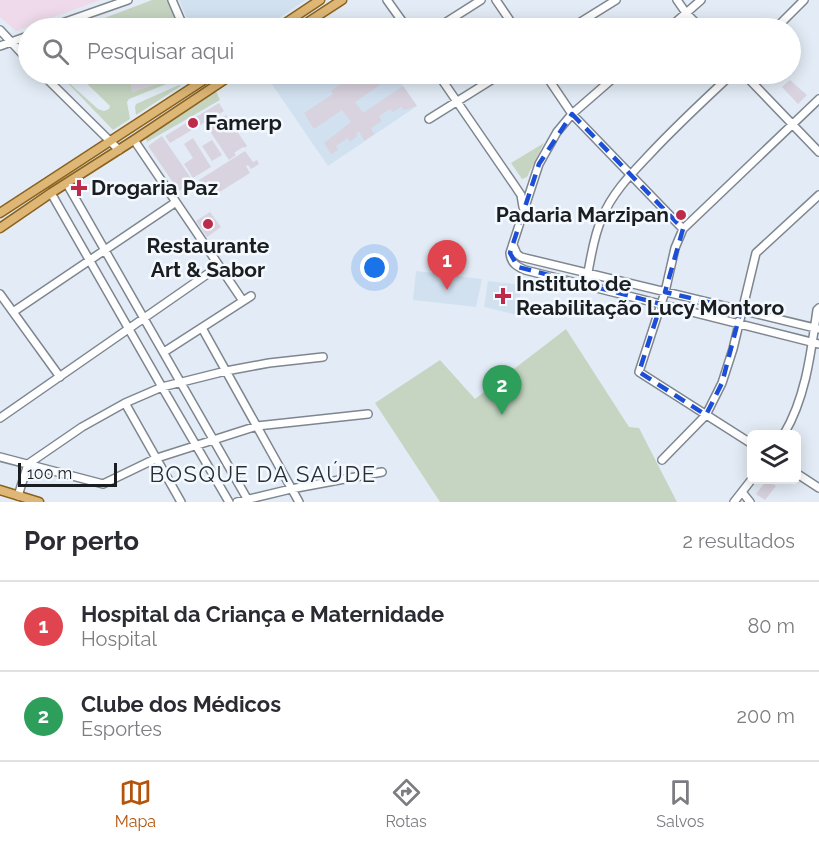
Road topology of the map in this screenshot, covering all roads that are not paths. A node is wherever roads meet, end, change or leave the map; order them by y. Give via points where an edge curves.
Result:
1 (128, 0) edge
2 (172, 0) edge
3 (320, 0) edge
4 (342, 0) edge
5 (387, 0) edge
6 (481, 0) edge
7 (496, 0) edge
8 (616, 0) edge
9 (677, 0) edge
10 (701, 0) edge
11 (804, 0) edge
12 (686, 13) junction
13 (77, 18) edge
14 (180, 18) edge
15 (293, 18) edge
16 (314, 18) edge
17 (400, 18) edge
18 (453, 18) edge
19 (508, 18) edge
20 (587, 18) edge
21 (680, 18) edge
22 (691, 18) edge
23 (786, 18) edge
24 (0, 30) edge
25 (18, 40) edge
26 (11, 42) junction
27 (0, 46) edge
28 (18, 49) edge
29 (52, 84) edge
30 (194, 84) edge
31 (211, 84) edge
32 (217, 84) edge
33 (445, 84) edge
34 (485, 84) edge
35 (552, 84) edge
36 (606, 84) edge
37 (722, 84) edge
38 (754, 84) edge
39 (212, 87) junction
40 (819, 99) edge
41 (457, 101) junction
42 (572, 114) junction
43 (429, 119) dead end
44 (793, 125) junction
45 (110, 140) junction
46 (134, 140) junction
47 (119, 150) junction
48 (819, 152) edge
49 (630, 175) junction
50 (534, 178) junction
51 (67, 184) junction
52 (515, 186) junction
53 (51, 193) junction
54 (819, 195) edge
55 (176, 202) junction
56 (523, 210) junction
57 (0, 213) edge
58 (0, 228) edge
59 (683, 230) junction
60 (512, 242) junction
61 (105, 250) junction
62 (89, 261) junction
63 (219, 266) junction
64 (588, 273) junction
65 (585, 285) junction
66 (665, 292) junction
67 (0, 294) edge
68 (251, 296) dead end
69 (243, 302) junction
70 (661, 304) junction
71 (819, 308) edge
72 (741, 310) junction
73 (13, 312) junction
74 (144, 318) junction
75 (738, 323) junction
76 (129, 328) junction
77 (202, 328) junction
78 (817, 329) edge
79 (816, 343) edge
80 (164, 352) junction
81 (323, 357) dead end
82 (226, 371) junction
83 (60, 377) junction
84 (179, 382) junction
85 (162, 387) junction
86 (125, 403) junction
87 (368, 414) dead end
88 (706, 415) junction
89 (0, 418) edge
90 (257, 426) junction
91 (786, 430) edge
92 (214, 440) junction
93 (747, 441) edge
94 (197, 445) junction
95 (0, 456) edge
96 (157, 458) junction
97 (662, 460) dead end
98 (28, 464) junction
99 (382, 472) dead end
100 (801, 476) edge
101 (749, 484) edge
102 (819, 488) edge
103 (291, 489) junction
104 (0, 490) edge
105 (742, 492) junction
106 (18, 495) junction
107 (248, 500) edge
108 (39, 502) edge
109 (181, 502) edge
110 (229, 502) edge
111 (237, 502) edge
112 (299, 502) edge
113 (734, 502) edge
114 (750, 502) edge

1 - 13 street
2 - 14 street
3 - 15 main road
4 - 16 main road
5 - 17 street
6 - 18 street
7 - 19 street
8 - 20 street
9 - 12 street
10 - 12 street
11 - 23 street
12 - 21 street
12 - 22 street
24 - 26 street
25 - 26 street
26 - 27 street
26 - 28 street
29 - 45 street
30 - 45 main road
31 - 39 street
32 - 39 main road
33 - 41 street
34 - 41 street
35 - 42 street
36 - 42 street
37 - 49 street
38 - 44 street
39 - 46 main road
40 - 44 street
41 - 43 street
41 - 52 street
42 - 49 street
42 - 50 street via 557,132
44 - 48 street
44 - 59 street
45 - 47 street
45 - 57 main road
46 - 47 main road
46 - 55 street
47 - 51 main road
49 - 59 street
49 - 64 street via 609,201 601,219
50 - 52 street via 525,186
50 - 56 street
51 - 53 main road
51 - 61 street
52 - 56 street
53 - 58 main road
53 - 62 street
54 - 72 street via 756,253
55 - 61 street
55 - 63 street
56 - 60 street
59 - 66 street
60 - 64 street via 521,257
60 - 65 street via 510,258 518,267
61 - 62 street
61 - 74 street
62 - 73 street
62 - 76 street
63 - 69 street
63 - 74 street
64 - 65 street
64 - 66 street
65 - 70 street
66 - 70 street
66 - 72 street
67 - 73 street
68 - 69 street
69 - 77 street
70 - 75 street
70 - 88 street via 639,372
71 - 78 street
72 - 75 street
72 - 78 street
73 - 83 street
74 - 76 street
74 - 80 street
75 - 79 street
75 - 88 street via 722,383
76 - 83 street
76 - 85 street
77 - 80 street
77 - 82 street
78 - 79 street
79 - 91 street
80 - 84 street
81 - 82 street
82 - 84 street
82 - 90 street
83 - 89 street
84 - 85 street
84 - 92 street
85 - 86 street
85 - 94 street
86 - 96 street
86 - 98 street via 82,426
87 - 90 street
88 - 93 street
88 - 97 street
90 - 92 street
90 - 103 street
92 - 94 street
92 - 107 street
94 - 96 street
94 - 110 street
95 - 98 street
96 - 98 street via 103,484
96 - 109 street
98 - 106 street
99 - 103 street
100 - 102 street
101 - 105 street
103 - 107 street
103 - 112 street
104 - 106 main road
105 - 113 street
105 - 114 street
106 - 108 main road
107 - 111 street

